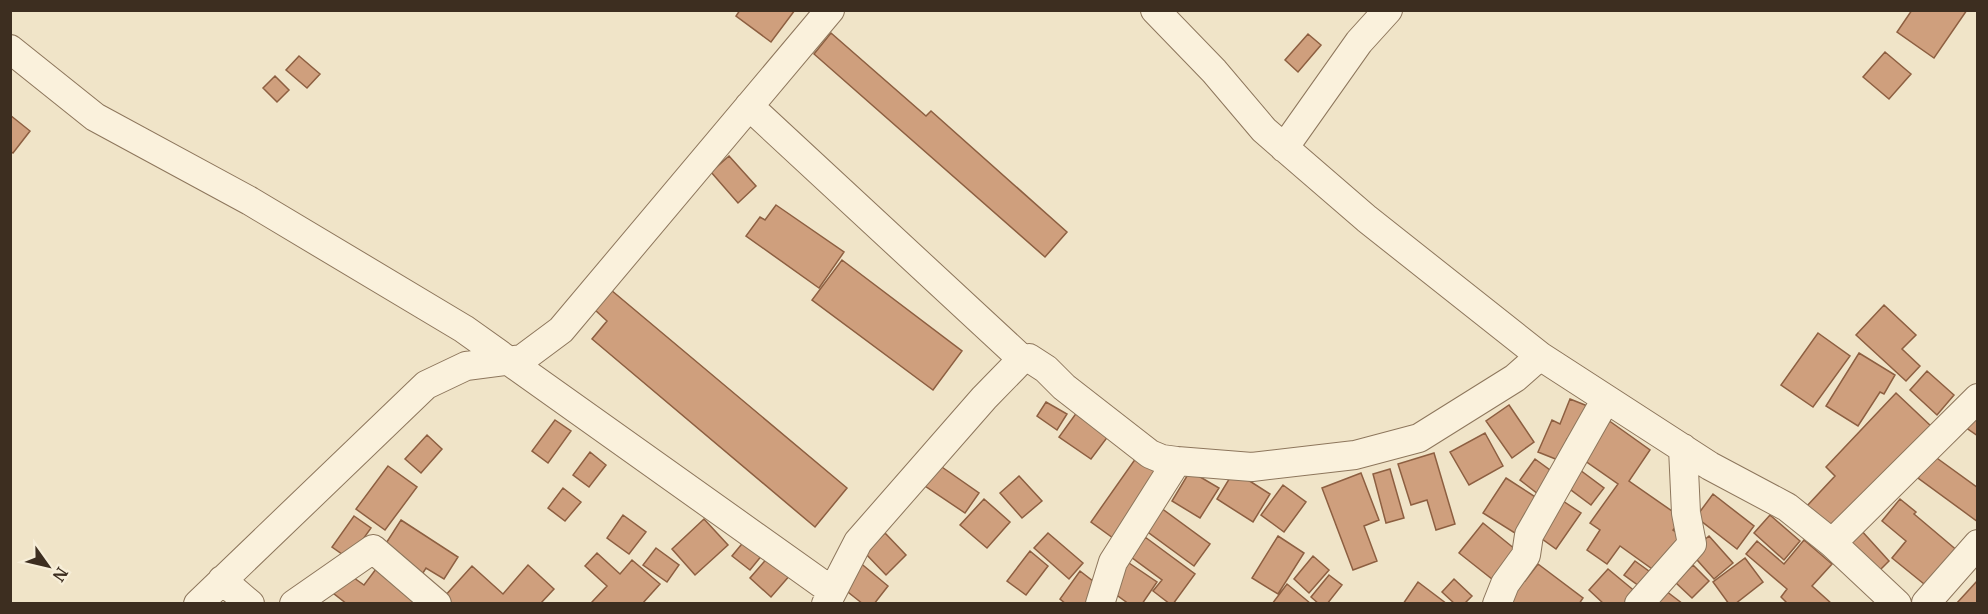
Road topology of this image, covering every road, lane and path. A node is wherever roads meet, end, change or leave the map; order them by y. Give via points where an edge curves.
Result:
1 (830, 10) edge
2 (1155, 10) edge
3 (1388, 10) edge
4 (10, 49) edge
5 (749, 106) junction
6 (1284, 148) junction
7 (1540, 356) junction
8 (1022, 359) junction
9 (509, 361) junction
10 (1977, 398) edge
11 (1606, 399) junction
12 (1683, 448) junction
13 (1177, 461) junction
14 (1832, 543) junction
15 (1977, 544) edge
16 (222, 580) junction
17 (829, 597) edge
18 (198, 603) edge
19 (250, 603) edge
20 (294, 603) edge
21 (437, 603) edge
22 (1100, 603) edge
23 (1497, 603) edge
24 (1639, 603) edge
25 (1897, 603) edge
26 (1926, 603) edge

1 - 5 street
2 - 6 street
3 - 6 street via 1359,42
4 - 9 street via 95,117 260,207 464,329
5 - 8 street
5 - 9 street via 561,330 522,359
6 - 7 street
7 - 11 street
7 - 13 street via 1515,378 1419,438 1355,455 1252,467
8 - 13 street via 1029,358 1046,369 1150,454
8 - 17 street via 858,542
9 - 16 street via 466,366 426,385
9 - 17 street
10 - 14 street
11 - 12 street
11 - 23 street via 1529,536 1526,555
12 - 14 street via 1787,507
12 - 24 street via 1686,513 1692,544
13 - 22 street via 1113,562
14 - 25 street
15 - 26 street
16 - 18 street
16 - 19 street
20 - 21 street via 373,549

